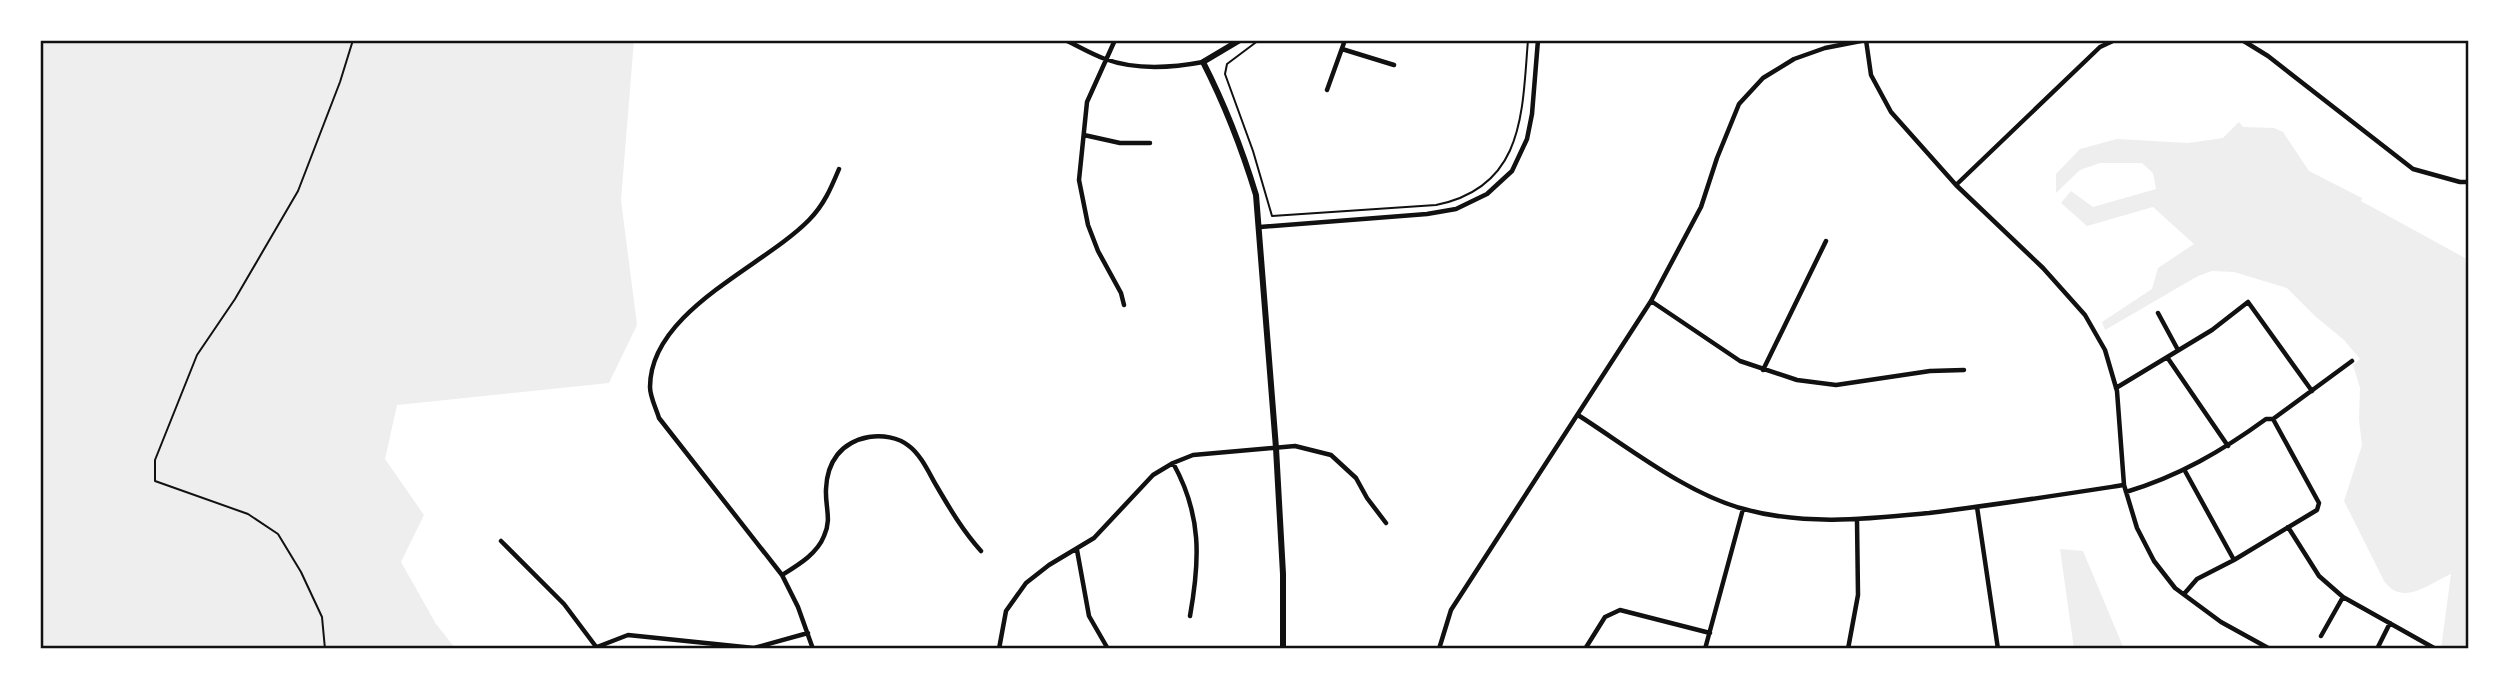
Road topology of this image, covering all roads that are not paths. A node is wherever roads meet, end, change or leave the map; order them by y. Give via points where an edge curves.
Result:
1 (1065, 40) edge
2 (1115, 40) edge
3 (1240, 40) edge
4 (1345, 40) edge
5 (1538, 40) edge
6 (1866, 40) edge
7 (2115, 40) edge
8 (2242, 40) edge
9 (1342, 49) junction
10 (1105, 59) junction
11 (1203, 62) junction
12 (1394, 65) dead end
13 (1327, 90) dead end
14 (1084, 135) junction
15 (1150, 143) dead end
16 (839, 169) dead end
17 (2469, 182) edge
18 (1956, 185) junction
19 (1260, 228) junction
20 (1826, 242) dead end
21 (1651, 301) junction
22 (1124, 305) dead end
23 (2158, 313) dead end
24 (2178, 350) junction
25 (2167, 357) junction
26 (2352, 361) dead end
27 (1763, 370) junction
28 (1964, 370) dead end
29 (2116, 388) junction
30 (2312, 391) junction
31 (1578, 415) junction
32 (2273, 419) junction
33 (2229, 446) junction
34 (1276, 448) junction
35 (1173, 463) junction
36 (2185, 471) junction
37 (2124, 485) junction
38 (2126, 492) junction
39 (1977, 507) junction
40 (1743, 509) junction
41 (1857, 520) junction
42 (1386, 523) dead end
43 (2288, 527) junction
44 (501, 541) dead end
45 (1077, 550) junction
46 (981, 551) dead end
47 (2234, 560) junction
48 (782, 575) junction
49 (2184, 594) junction
50 (2343, 597) junction
51 (1190, 617) dead end
52 (2390, 623) junction
53 (808, 633) junction
54 (1710, 633) junction
55 (2321, 636) dead end
56 (597, 648) edge
57 (2434, 648) edge
58 (813, 649) edge
59 (999, 649) edge
60 (1108, 649) edge
61 (1283, 649) edge
62 (1439, 649) edge
63 (1585, 649) edge
64 (1705, 649) edge
65 (1848, 649) edge
66 (1998, 649) edge
67 (2270, 649) edge
68 (2377, 649) edge

1 - 10 street
2 - 10 street
3 - 11 main road
4 - 9 street
5 - 19 street via 1527,139 1512,171 1487,194 1456,209 1427,214
6 - 18 street via 1871,75 1891,113
6 - 21 street via 1794,59 1763,78 1740,104 1701,207
7 - 18 street via 2100,47
8 - 17 street via 2413,169
9 - 12 street
9 - 13 street
10 - 11 street via 1172,68
10 - 14 street via 1087,102
11 - 19 main road via 1244,156
14 - 15 street via 1120,143
14 - 22 street via 1079,180 1083,204 1098,251
16 - 48 street via 826,198 808,221 685,314 654,360 650,389 659,418
18 - 29 street via 2085,315 2105,350
19 - 34 main road
20 - 27 street
21 - 27 street via 1740,361
21 - 31 street
23 - 24 street
24 - 25 street
24 - 30 street via 2248,302
25 - 29 street
25 - 33 street
26 - 30 street
27 - 28 street via 1836,385 1930,370
29 - 37 street
30 - 32 street
31 - 40 street via 1697,491
31 - 62 street via 1451,610
32 - 33 street via 2266,419
32 - 43 street via 2319,503 2317,510
33 - 36 street
34 - 35 street via 1193,455
34 - 42 street via 1295,446 1331,455 1356,478
34 - 61 main road
35 - 45 street via 1153,475 1109,525
35 - 51 street via 1191,502 1196,534
36 - 38 street
36 - 47 street
37 - 38 street
37 - 39 street
38 - 49 street via 2154,561
39 - 41 street
39 - 66 street
40 - 41 street via 1788,518
40 - 54 street
41 - 65 street via 1858,596
43 - 47 street
43 - 50 street via 2319,576
44 - 56 street via 564,604
45 - 59 street via 1026,583 1006,611
45 - 60 street via 1089,616
46 - 48 street via 909,445 883,435 857,439 838,452 828,469 830,519 824,539 807,559
47 - 49 street via 2197,579
48 - 53 street
49 - 67 street
50 - 52 street
50 - 55 street
52 - 57 street
52 - 68 street
53 - 56 street via 754,648 628,635
53 - 58 street
54 - 63 street via 1620,610 1605,617
54 - 64 street

